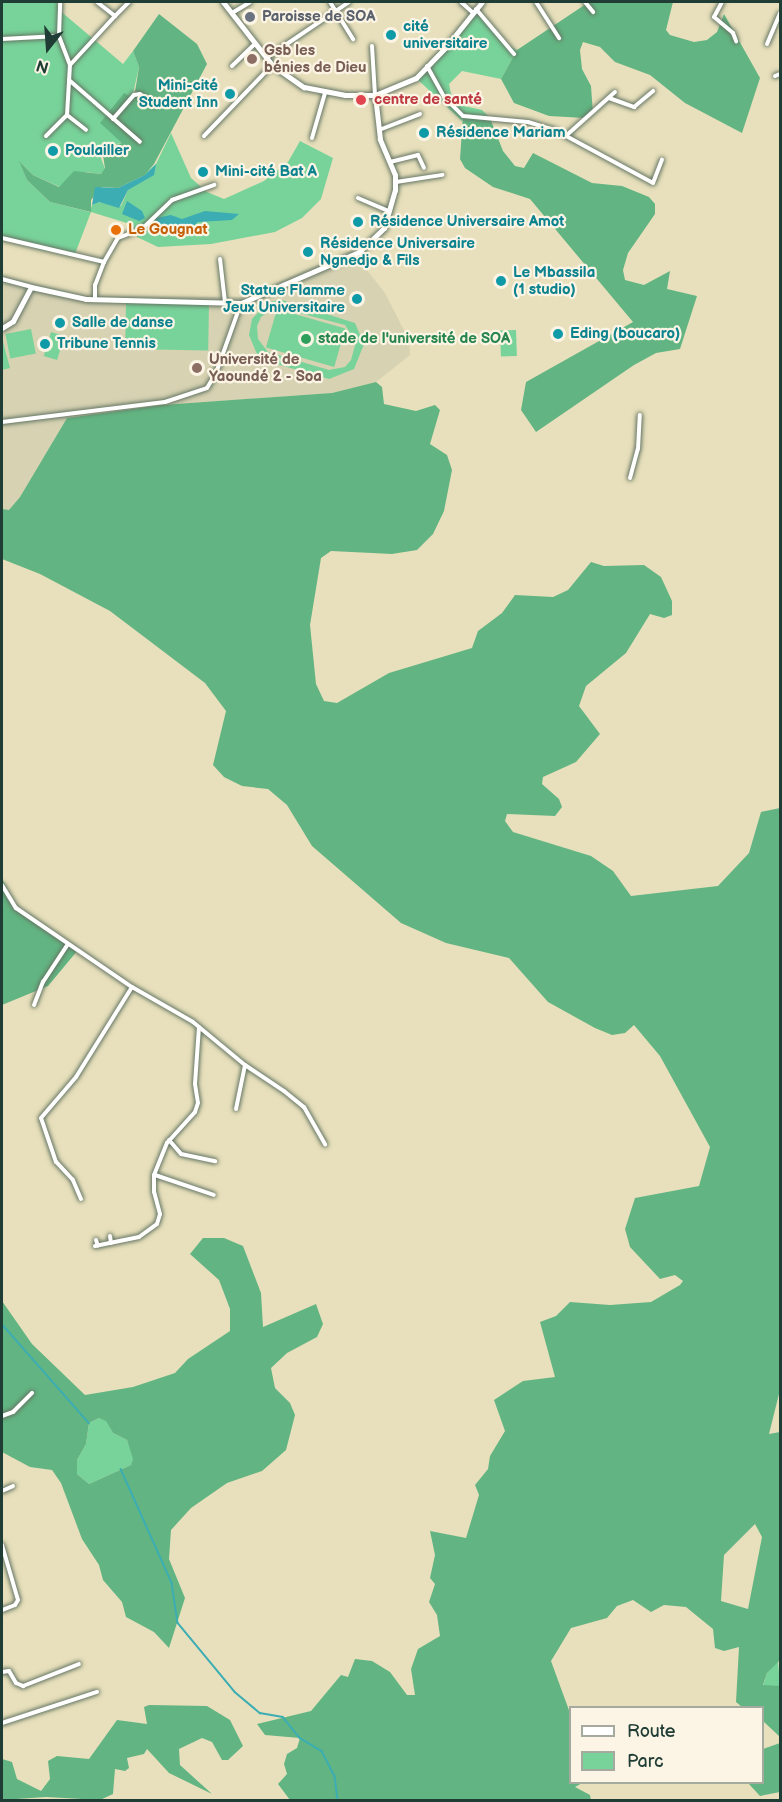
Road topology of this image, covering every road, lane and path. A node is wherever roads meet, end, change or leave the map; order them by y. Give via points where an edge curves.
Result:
1 (60, 2) edge
2 (97, 2) edge
3 (129, 2) edge
4 (223, 2) edge
5 (250, 2) edge
6 (330, 2) edge
7 (349, 2) edge
8 (461, 2) edge
9 (482, 2) edge
10 (536, 2) edge
11 (585, 2) edge
12 (722, 2) edge
13 (336, 10) junction
14 (474, 10) junction
15 (592, 12) dead end
16 (232, 13) junction
17 (780, 14) edge
18 (115, 16) junction
19 (59, 36) junction
20 (559, 38) dead end
21 (2, 39) edge
22 (353, 39) dead end
23 (736, 41) dead end
24 (255, 44) junction
25 (766, 44) dead end
26 (372, 46) dead end
27 (514, 54) dead end
28 (266, 58) junction
29 (70, 65) junction
30 (272, 65) junction
31 (232, 66) dead end
32 (428, 66) junction
33 (780, 74) edge
34 (775, 76) dead end
35 (69, 80) junction
36 (653, 91) dead end
37 (615, 92) dead end
38 (325, 93) junction
39 (375, 95) junction
40 (609, 98) junction
41 (154, 105) dead end
42 (420, 114) dead end
43 (67, 115) junction
44 (113, 119) junction
45 (86, 130) dead end
46 (379, 130) junction
47 (568, 134) junction
48 (46, 136) dead end
49 (204, 136) dead end
50 (312, 138) dead end
51 (140, 142) dead end
52 (662, 160) dead end
53 (390, 162) junction
54 (424, 168) dead end
55 (442, 174) dead end
56 (396, 182) junction
57 (214, 185) dead end
58 (357, 198) dead end
59 (390, 212) junction
60 (2, 238) edge
61 (220, 259) dead end
62 (104, 262) junction
63 (2, 279) edge
64 (32, 287) junction
65 (95, 299) junction
66 (225, 302) junction
67 (242, 303) junction
68 (2, 328) edge
69 (640, 416) dead end
70 (2, 422) edge
71 (630, 478) dead end
72 (2, 885) edge
73 (68, 944) junction
74 (132, 987) junction
75 (34, 1005) dead end
76 (199, 1027) junction
77 (245, 1065) junction
78 (236, 1109) dead end
79 (169, 1140) junction
80 (325, 1144) dead end
81 (215, 1161) dead end
82 (154, 1175) junction
83 (214, 1195) dead end
84 (81, 1199) dead end
85 (110, 1236) dead end
86 (96, 1240) dead end
87 (111, 1243) junction
88 (32, 1393) dead end
89 (2, 1416) edge
90 (13, 1486) dead end
91 (2, 1491) edge
92 (2, 1545) edge
93 (2, 1610) edge
94 (79, 1664) dead end
95 (2, 1672) edge
96 (97, 1692) dead end
97 (2, 1723) edge

1 - 19 street
2 - 18 street
3 - 18 street
4 - 16 street
5 - 16 street
6 - 13 street
7 - 13 street
8 - 14 street
9 - 14 street
10 - 20 street
11 - 15 street
12 - 23 street via 714,17 733,33
13 - 22 street
13 - 28 street
14 - 27 street
14 - 32 street
16 - 24 street
17 - 25 street
18 - 29 street
19 - 21 street
19 - 29 street
24 - 28 street
24 - 31 street
26 - 39 street
28 - 30 street
29 - 35 street
30 - 38 street via 304,87
30 - 49 street
32 - 39 street via 416,78
32 - 47 street via 445,98 464,116 531,122
33 - 34 street
35 - 43 street
35 - 44 street
36 - 40 street via 634,107
37 - 40 street
38 - 39 street
38 - 50 street
39 - 46 street
40 - 47 street
41 - 44 street via 140,94 134,95
42 - 46 street
43 - 45 street
43 - 48 street
44 - 51 street
46 - 53 street
47 - 52 street via 654,183
53 - 54 street via 417,155
53 - 56 street
55 - 56 street
56 - 59 street
57 - 62 street via 172,200 142,229 118,238
58 - 59 street
59 - 67 street via 380,234 359,252
60 - 62 street
61 - 66 street
62 - 65 street via 95,285
63 - 64 street
64 - 65 street
64 - 68 street via 13,321
65 - 66 street
66 - 67 street
67 - 70 street via 207,388 165,402
69 - 71 street
72 - 73 street via 16,908
73 - 74 street
73 - 75 street via 43,982
74 - 76 street
74 - 84 street via 76,1077 42,1116 56,1162 73,1180
76 - 77 street
76 - 79 street via 197,1108
77 - 78 street
77 - 80 street via 304,1107
79 - 81 street via 182,1154
79 - 82 street
82 - 83 street
82 - 87 street via 160,1214 157,1224 139,1237
85 - 87 street
86 - 87 street via 97,1246
88 - 89 street via 13,1412
90 - 91 street
92 - 93 street via 18,1600
94 - 95 street via 23,1686 16,1683 9,1671
96 - 97 street

